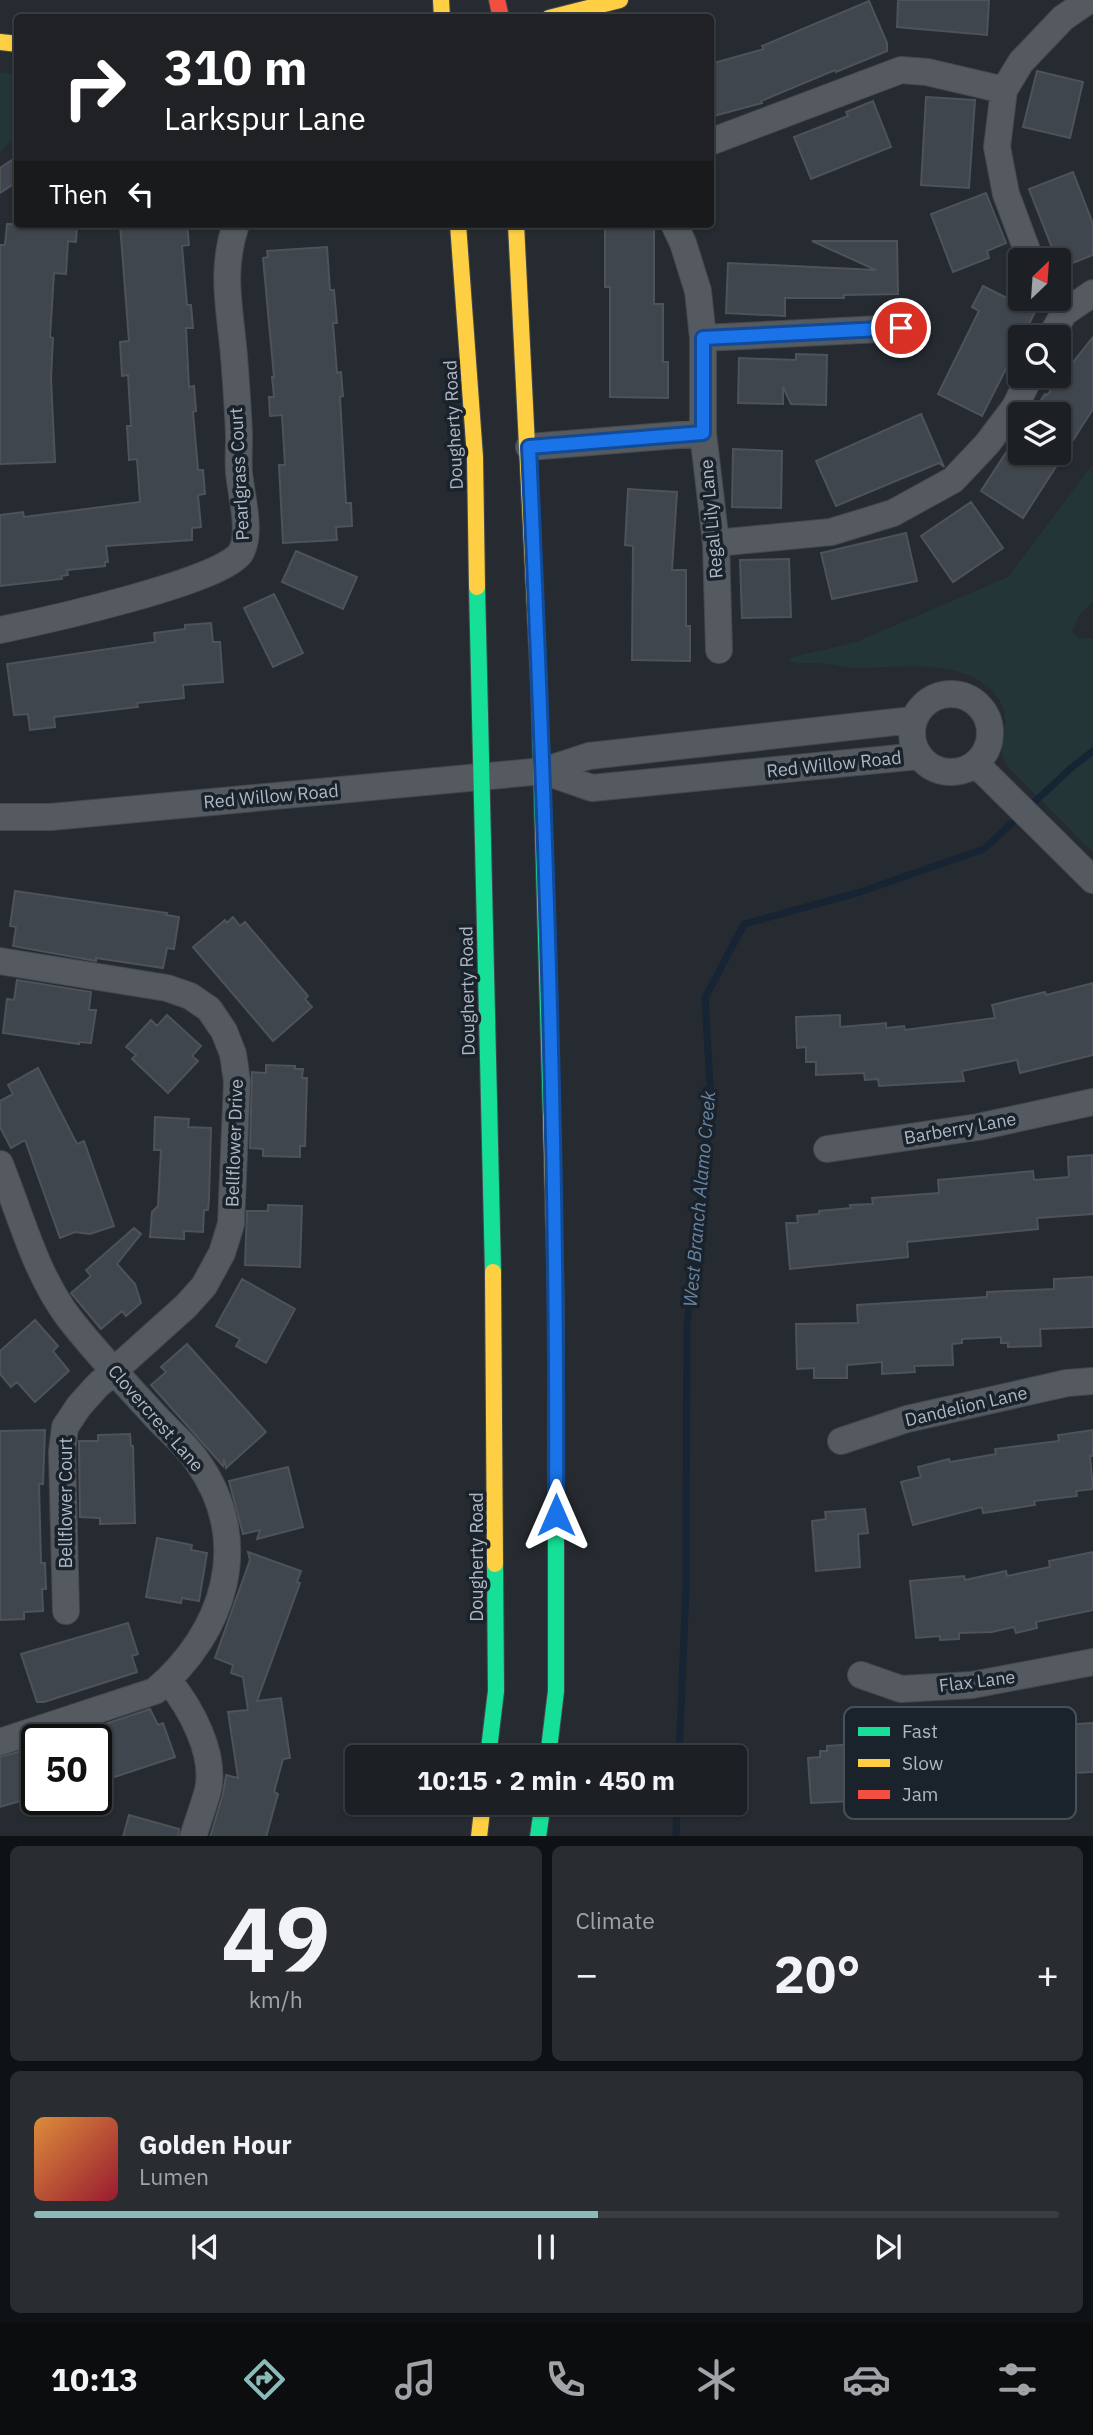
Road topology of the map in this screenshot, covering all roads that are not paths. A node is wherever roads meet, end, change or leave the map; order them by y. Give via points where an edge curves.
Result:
1 (620, 0) edge
2 (1089, 0) edge
3 (565, 14) edge
4 (1004, 90) junction
5 (714, 140) edge
6 (235, 228) edge
7 (458, 228) edge
8 (516, 228) edge
9 (676, 228) edge
10 (1026, 248) edge
11 (1093, 293) edge
12 (1071, 302) edge
13 (901, 328) dead end
14 (703, 338) junction
15 (1024, 388) edge
16 (703, 433) junction
17 (529, 447) junction
18 (716, 543) junction
19 (0, 630) edge
20 (719, 650) dead end
21 (914, 720) junction
22 (919, 756) junction
23 (542, 771) junction
24 (986, 773) junction
25 (481, 776) junction
26 (0, 817) edge
27 (1089, 875) edge
28 (0, 961) edge
29 (1093, 1102) edge
30 (827, 1149) dead end
31 (2, 1175) edge
32 (114, 1371) junction
33 (1093, 1381) edge
34 (841, 1441) dead end
35 (66, 1611) dead end
36 (1093, 1662) edge
37 (861, 1675) dead end
38 (168, 1680) junction
39 (0, 1742) edge
40 (489, 1745) edge
41 (549, 1745) edge
42 (481, 1815) edge
43 (540, 1815) edge
44 (193, 1836) edge
45 (479, 1836) edge
46 (538, 1836) edge

1 - 3 main road
2 - 4 street via 1063,18 1029,53
4 - 5 street via 901,70
4 - 10 street via 997,147 1006,194
6 - 19 street, Pearlgrass Court via 226,276 244,501 241,554 210,574 124,601
7 - 25 main road, Dougherty Road via 475,457
8 - 17 main road
9 - 14 street, Regal Lily Lane via 698,291
11 - 12 street
13 - 14 street
14 - 16 street, Regal Lily Lane
15 - 18 street via 987,443 953,480 893,513 831,532
16 - 17 street
16 - 18 street, Regal Lily Lane
17 - 23 main road
18 - 20 street, Regal Lily Lane
21 - 22 street via 912,739
21 - 23 street, Red Willow Road via 589,756
21 - 24 street via 938,695 961,694 972,699 991,727
22 - 23 street, Red Willow Road via 592,788
22 - 24 street via 946,772
23 - 25 street, Red Willow Road
23 - 41 main road via 556,1306 556,1691
24 - 27 street
25 - 26 street, Red Willow Road via 51,817
25 - 40 main road, Dougherty Road via 495,1310 496,1691
28 - 32 street, Bellflower Drive via 167,988 190,996 209,1009 233,1054 237,1081 231,1224 222,1253 204,1286 186,1306
29 - 30 street, Barberry Lane via 978,1127
31 - 32 street, Clovercrest Lane via 39,1270 68,1317
32 - 35 street, Bellflower Court via 65,1427
32 - 38 street, Clovercrest Lane via 196,1459 224,1520 227,1568 219,1606 200,1644
33 - 34 street, Dandelion Lane via 907,1419
36 - 37 street, Flax Lane via 972,1685 901,1689
38 - 39 street, Clovercrest Lane via 155,1691
38 - 44 street via 195,1719 207,1758 208,1787
42 - 45 main road
43 - 46 main road

